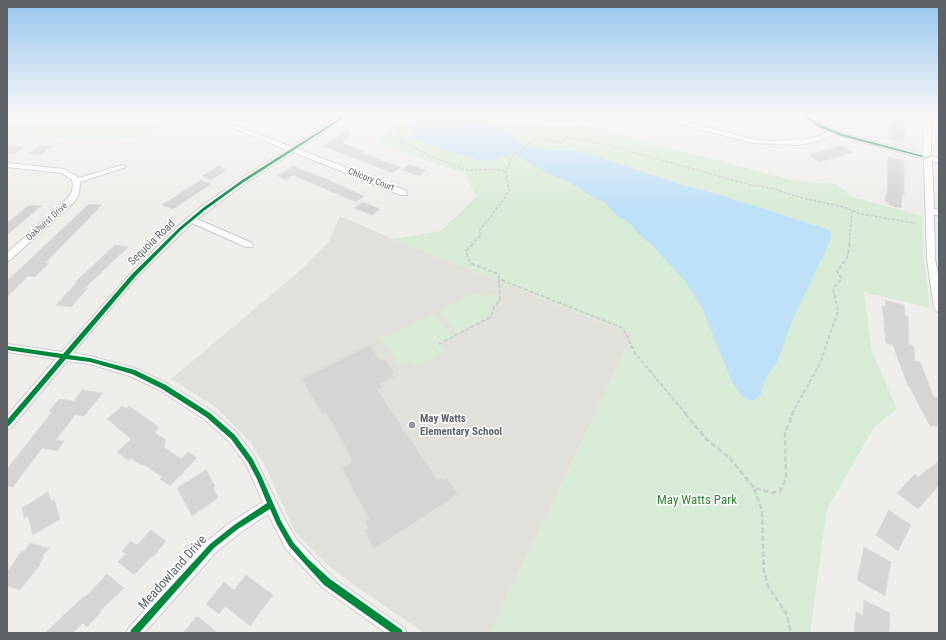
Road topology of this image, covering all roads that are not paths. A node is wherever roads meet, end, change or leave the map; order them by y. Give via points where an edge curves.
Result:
1 (282, 146) edge
2 (299, 146) edge
3 (879, 146) edge
4 (929, 146) edge
5 (293, 150) junction
6 (930, 158) edge
7 (7, 165) edge
8 (122, 167) dead end
9 (77, 181) junction
10 (404, 193) dead end
11 (929, 210) junction
12 (939, 213) edge
13 (191, 220) junction
14 (248, 245) dead end
15 (7, 258) edge
16 (939, 308) edge
17 (7, 348) edge
18 (65, 356) junction
19 (7, 424) edge
20 (271, 504) junction
21 (134, 633) edge
22 (399, 633) edge

1 - 5 street, Chicory Court
2 - 5 street, Sequoia Road
3 - 6 street
4 - 6 street
5 - 10 street, Chicory Court
5 - 13 street, Sequoia Road via 227,192
6 - 11 street
7 - 9 street via 59,170 70,174
8 - 9 street
9 - 15 street, Oakhurst Drive via 75,194 71,200
11 - 12 street
11 - 16 street via 931,259
13 - 14 street
13 - 18 street, Sequoia Road via 134,275
17 - 18 street
18 - 19 street, Sequoia Road
18 - 20 street via 134,372 164,387 208,415 241,447
20 - 21 street, Meadowland Drive via 212,546
20 - 22 street via 291,544 306,561 328,582

